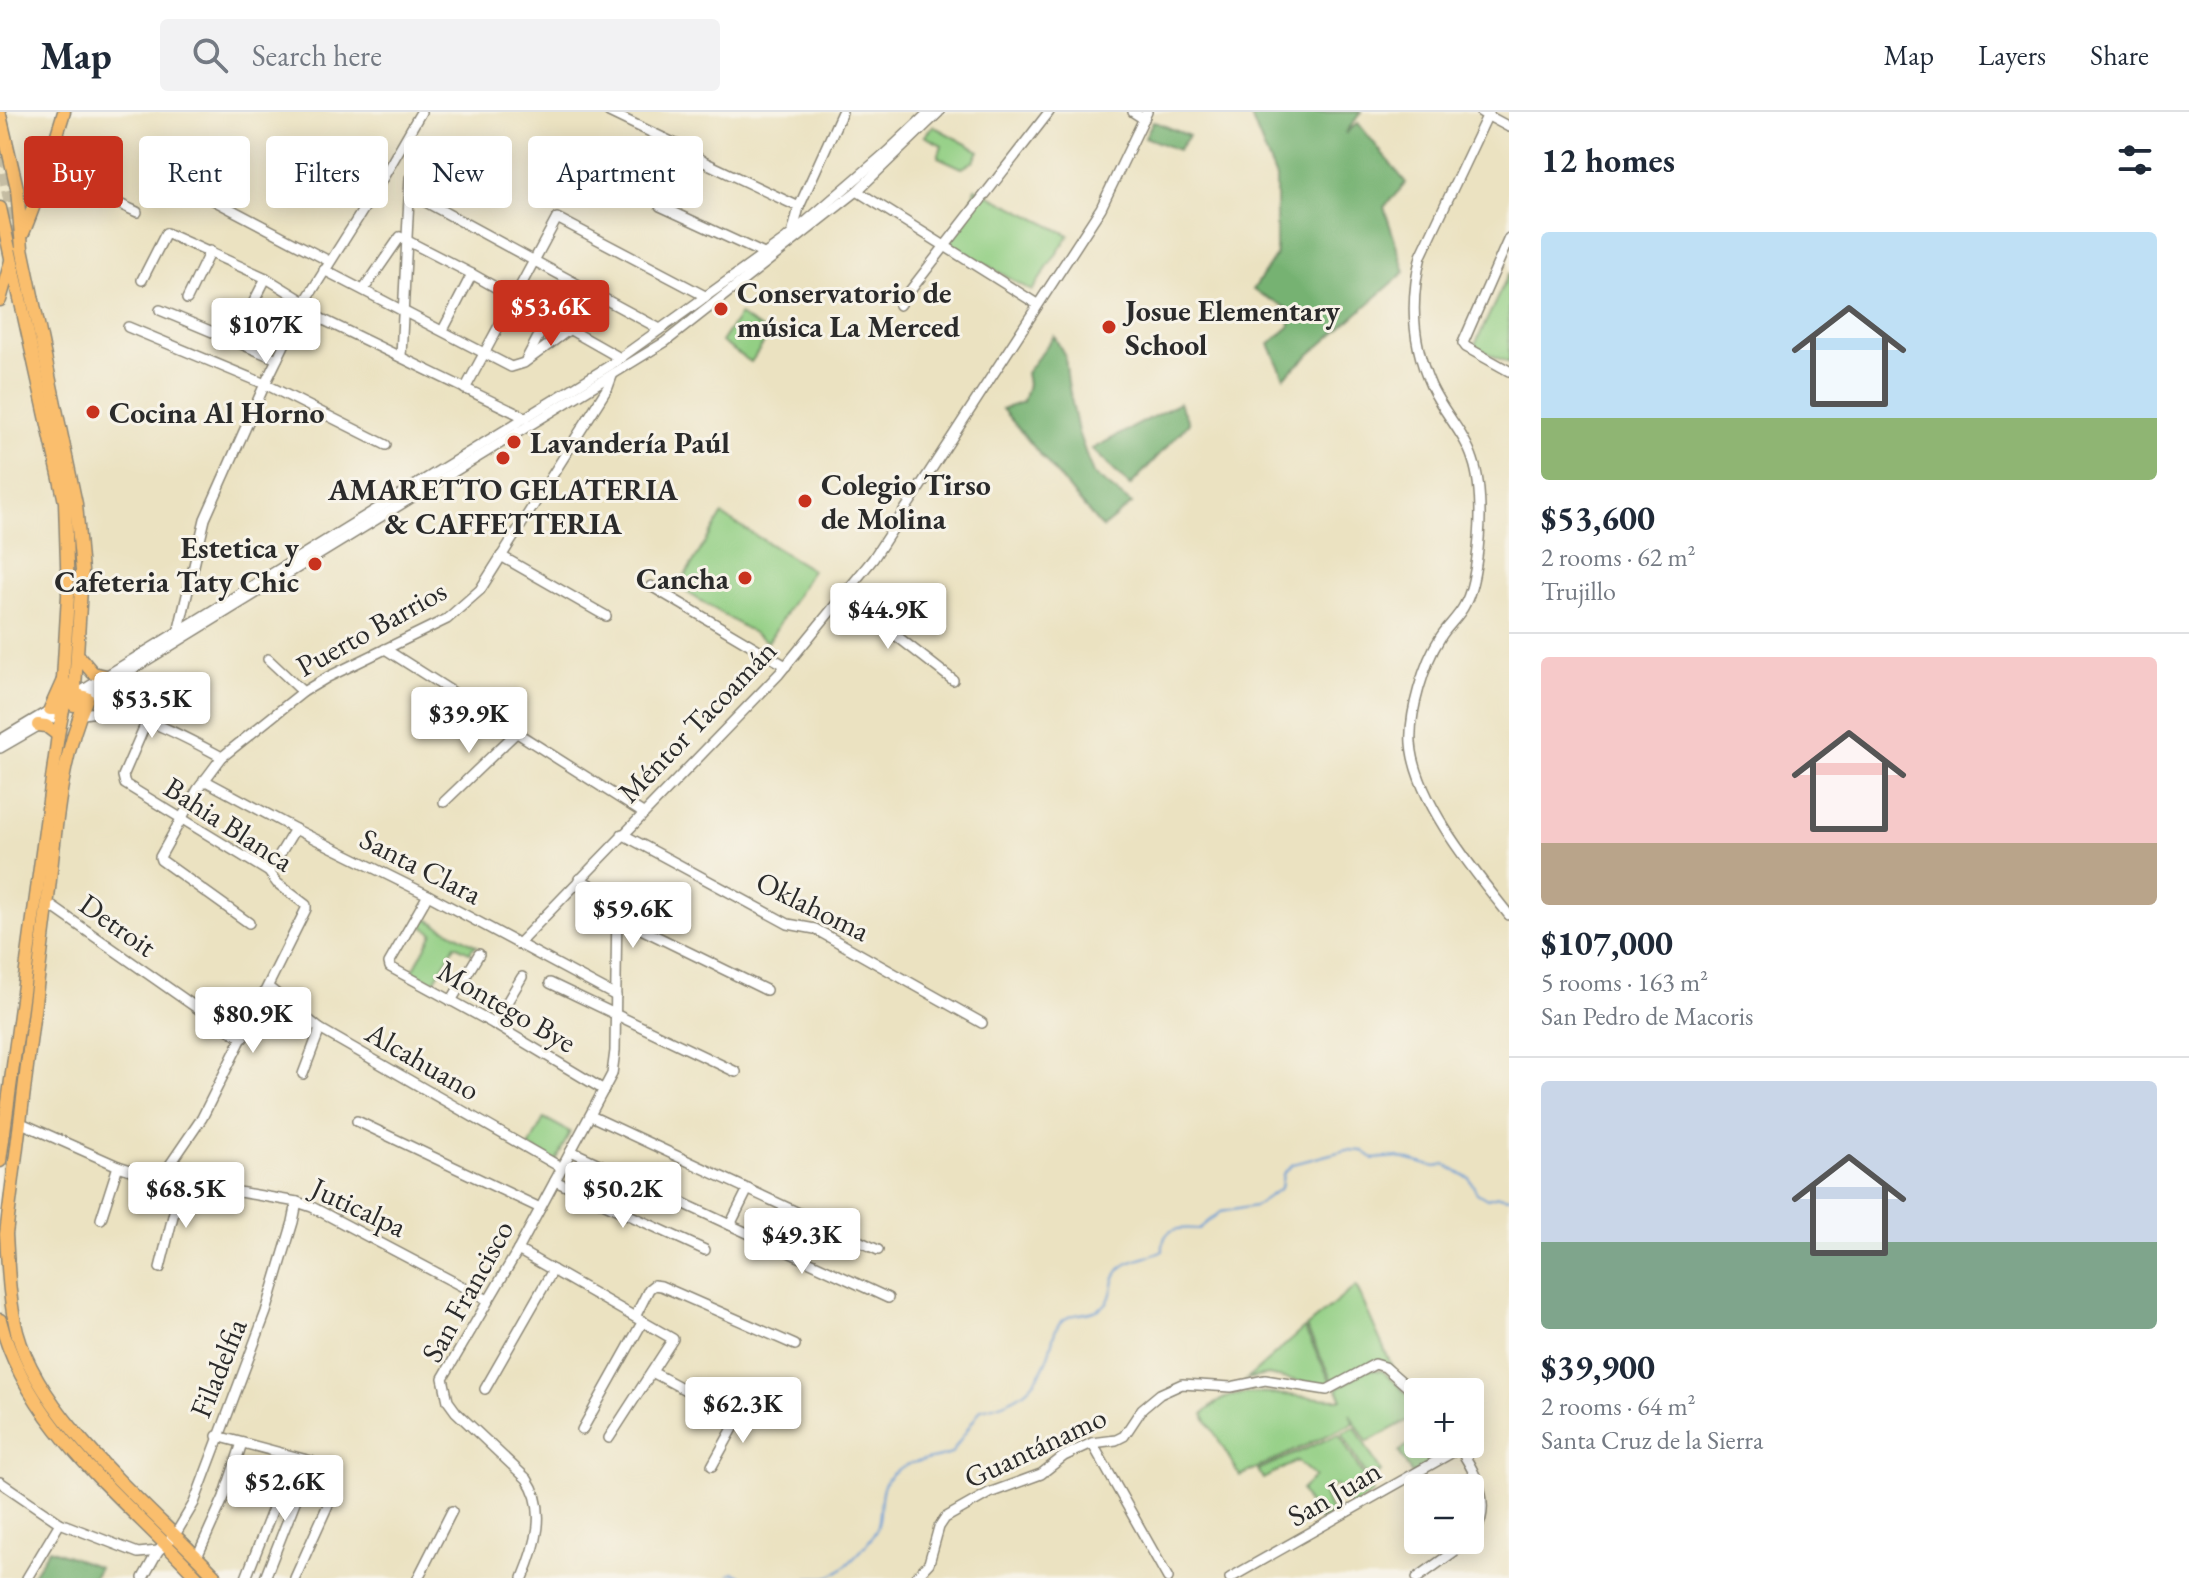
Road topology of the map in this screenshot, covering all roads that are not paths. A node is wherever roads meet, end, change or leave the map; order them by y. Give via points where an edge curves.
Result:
1 (64, 112) edge
2 (421, 112) edge
3 (609, 112) edge
4 (842, 112) edge
5 (929, 112) edge
6 (939, 112) edge
7 (1049, 112) edge
8 (1133, 112) edge
9 (1486, 113) edge
10 (0, 115) edge
11 (1146, 115) edge
12 (1509, 127) edge
13 (56, 136) edge
14 (17, 188) junction
15 (24, 190) edge
16 (857, 191) junction
17 (123, 206) edge
18 (799, 207) junction
19 (0, 208) edge
20 (33, 208) edge
21 (225, 208) edge
22 (408, 208) edge
23 (438, 208) edge
24 (664, 208) edge
25 (137, 212) dead end
26 (793, 231) junction
27 (21, 238) junction
28 (1509, 238) edge
29 (402, 240) junction
30 (944, 246) junction
31 (210, 251) junction
32 (764, 254) junction
33 (12, 257) junction
34 (533, 258) junction
35 (327, 265) junction
36 (12, 274) junction
37 (472, 274) junction
38 (266, 278) junction
39 (142, 280) dead end
40 (364, 289) junction
41 (705, 296) junction
42 (513, 298) junction
43 (187, 299) dead end
44 (0, 300) edge
45 (1037, 304) junction
46 (303, 305) junction
47 (899, 305) dead end
48 (403, 309) junction
49 (160, 310) dead end
50 (548, 318) junction
51 (244, 321) dead end
52 (128, 327) dead end
53 (570, 329) junction
54 (660, 329) junction
55 (443, 330) junction
56 (485, 352) junction
57 (401, 356) junction
58 (620, 358) junction
59 (277, 359) junction
60 (524, 363) junction
61 (610, 371) junction
62 (1509, 371) edge
63 (265, 384) junction
64 (465, 389) junction
65 (526, 418) junction
66 (386, 445) dead end
67 (501, 556) junction
68 (651, 586) dead end
69 (844, 595) junction
70 (606, 616) dead end
71 (178, 633) junction
72 (385, 649) junction
73 (78, 655) junction
74 (268, 659) dead end
75 (786, 666) junction
76 (106, 676) junction
77 (63, 679) junction
78 (953, 680) dead end
79 (303, 692) junction
80 (70, 705) junction
81 (146, 723) junction
82 (38, 725) junction
83 (517, 732) junction
84 (58, 735) junction
85 (0, 740) edge
86 (0, 748) edge
87 (222, 757) junction
88 (204, 780) junction
89 (444, 802) dead end
90 (643, 813) junction
91 (181, 820) junction
92 (295, 829) junction
93 (622, 834) junction
94 (269, 872) junction
95 (579, 879) junction
96 (428, 895) junction
97 (47, 903) junction
98 (1509, 915) edge
99 (617, 921) junction
100 (249, 923) dead end
101 (518, 944) junction
102 (479, 954) dead end
103 (522, 977) dead end
104 (550, 983) dead end
105 (268, 987) junction
106 (766, 990) dead end
107 (616, 996) junction
108 (451, 1001) junction
109 (615, 1016) junction
110 (982, 1023) dead end
111 (494, 1024) junction
112 (320, 1029) junction
113 (243, 1038) junction
114 (736, 1072) dead end
115 (303, 1074) dead end
116 (604, 1090) junction
117 (591, 1116) junction
118 (357, 1121) dead end
119 (19, 1122) junction
120 (571, 1151) junction
121 (0, 1161) edge
122 (118, 1166) junction
123 (562, 1168) junction
124 (161, 1178) junction
125 (555, 1181) junction
126 (181, 1184) junction
127 (748, 1189) junction
128 (297, 1202) junction
129 (540, 1208) junction
130 (101, 1219) dead end
131 (730, 1225) junction
132 (518, 1250) junction
133 (705, 1250) dead end
134 (878, 1250) dead end
135 (160, 1268) dead end
136 (553, 1270) junction
137 (888, 1298) dead end
138 (488, 1300) junction
139 (639, 1319) junction
140 (0, 1320) edge
141 (795, 1345) dead end
142 (652, 1372) junction
143 (1404, 1384) edge
144 (485, 1389) dead end
145 (582, 1430) dead end
146 (217, 1436) junction
147 (609, 1438) dead end
148 (242, 1443) junction
149 (1092, 1443) junction
150 (293, 1457) junction
151 (1437, 1458) edge
152 (311, 1461) junction
153 (712, 1466) dead end
154 (1, 1485) edge
155 (452, 1511) dead end
156 (60, 1523) junction
157 (166, 1543) junction
158 (1450, 1554) edge
159 (197, 1557) junction
160 (27, 1578) edge
161 (143, 1578) edge
162 (198, 1578) edge
163 (217, 1578) edge
164 (246, 1578) edge
165 (265, 1578) edge
166 (295, 1578) edge
167 (418, 1578) edge
168 (523, 1578) edge
169 (915, 1578) edge
170 (1168, 1578) edge
171 (1230, 1578) edge
172 (1417, 1578) edge

1 - 13 main road
2 - 35 street
3 - 18 street
4 - 18 street
5 - 26 street
6 - 16 street
7 - 30 street
8 - 11 street
9 - 12 street
9 - 98 street via 1415,277 1417,343 1432,387 1473,459 1480,517 1471,587 1424,673 1411,741 1425,790 1442,822
10 - 14 main road
11 - 45 street, Méntor Tacoamán via 1101,208
14 - 15 main road
14 - 27 main road
16 - 30 street
16 - 61 street via 681,331
17 - 25 street
18 - 26 street
19 - 33 main road
20 - 27 main road
21 - 35 street
22 - 29 street
23 - 34 street
24 - 32 street
26 - 32 street
27 - 33 main road
27 - 73 main road via 81,540
28 - 62 street via 1463,343
29 - 37 street
29 - 40 street
29 - 48 street
30 - 45 street
30 - 47 street
31 - 38 street
31 - 39 street via 166,233
31 - 43 street
32 - 41 street
33 - 36 main road
34 - 41 street via 553,221 562,219
34 - 42 street
34 - 54 street
35 - 40 street
35 - 46 street
36 - 44 main road
36 - 77 main road via 65,502 68,595
37 - 42 street
37 - 55 street
38 - 46 street
38 - 51 street
40 - 48 street
41 - 54 street
42 - 50 street
42 - 56 street
45 - 69 street, Méntor Tacoamán via 873,559
46 - 57 street
46 - 59 street
48 - 55 street
48 - 57 street
49 - 59 street
50 - 53 street
50 - 60 street
52 - 63 street
53 - 58 street
53 - 60 street
54 - 58 street
55 - 56 street
56 - 60 street via 511,367
56 - 64 street
57 - 64 street
58 - 61 street
59 - 63 street
61 - 65 street
61 - 67 street, Puerto Barrios via 600,400
61 - 80 street
63 - 66 street
63 - 71 street via 205,519
64 - 65 street
65 - 71 street
67 - 70 street
67 - 72 street, Puerto Barrios via 480,590 452,615
68 - 75 street
69 - 75 street, Méntor Tacoamán
69 - 78 street
71 - 76 street
72 - 79 street, Puerto Barrios
72 - 83 street
73 - 76 main road via 93,673
73 - 80 main road
74 - 79 street
75 - 90 street, Méntor Tacoamán
76 - 80 street
77 - 80 main road
77 - 80 main road
79 - 87 street, Puerto Barrios
80 - 81 street
80 - 82 street
80 - 84 main road
80 - 85 street
80 - 97 main road via 73,743
81 - 87 street
81 - 91 street, Bahia Blanca via 123,780
82 - 84 main road
82 - 86 street
83 - 89 street
83 - 90 street
84 - 121 main road
87 - 88 street, Puerto Barrios
88 - 91 street, Puerto Barrios
88 - 92 street, Santa Clara
90 - 93 street, Méntor Tacoamán
91 - 94 street, Bahia Blanca
91 - 100 street, Puerto Barrios via 161,860
92 - 94 street
92 - 96 street, Santa Clara
93 - 95 street, Méntor Tacoamán
93 - 110 street, Oklahoma via 788,924 815,929
94 - 105 street, Bahia Blanca via 306,909
95 - 99 street, San Francisco via 615,898
95 - 101 street, Méntor Tacoamán
96 - 101 street, Santa Clara
96 - 108 street, Montego Bye via 389,963
97 - 113 street, Detroit
97 - 119 main road
99 - 106 street
99 - 107 street, San Francisco
101 - 107 street, Santa Clara
102 - 108 street
103 - 111 street
104 - 109 street
105 - 112 street, Alcahuano
105 - 113 street
107 - 109 street, San Francisco
108 - 111 street, Montego Bye
109 - 114 street
109 - 116 street, San Francisco via 612,1074
111 - 116 street, Montego Bye
112 - 115 street
112 - 123 street, Alcahuano
113 - 124 street via 202,1118
116 - 117 street, San Francisco
117 - 120 street, San Francisco
117 - 127 street
118 - 129 street
119 - 122 street, Juticalpa
119 - 157 main road via 6,1234 18,1334 47,1396
120 - 123 street, San Francisco
120 - 131 street
122 - 124 street, Juticalpa
122 - 130 street
123 - 125 street, San Francisco
124 - 126 street, Juticalpa
125 - 129 street, San Francisco
125 - 133 street
126 - 128 street, Juticalpa
126 - 135 street
127 - 131 street
127 - 134 street
128 - 138 street, Juticalpa
128 - 146 street, Filadelfia via 266,1312
129 - 132 street, San Francisco
131 - 137 street
132 - 136 street
132 - 138 street, San Francisco
136 - 139 street
136 - 144 street
138 - 168 street, San Francisco via 443,1378 444,1388 456,1412 535,1491 538,1527
139 - 141 street via 654,1285
139 - 142 street via 673,1339
139 - 145 street
140 - 157 main road via 18,1373 52,1426
142 - 147 street
142 - 153 street via 736,1417
143 - 149 street, Guantánamo via 1375,1364 1327,1390 1265,1380 1231,1387 1182,1384 1142,1409 1124,1436
146 - 148 street
146 - 157 street, Filadelfia via 194,1503
148 - 150 street
148 - 159 street
149 - 169 street, Guantánamo via 1041,1474 989,1493 945,1518 929,1563
149 - 170 street
150 - 152 street
150 - 164 street
151 - 171 street, San Juan
152 - 165 street
152 - 166 street via 337,1485
154 - 156 street
155 - 167 street
156 - 157 street via 138,1553
156 - 160 street
157 - 159 main road
157 - 161 street, Filadelfia
157 - 162 main road
158 - 172 street
159 - 163 main road

